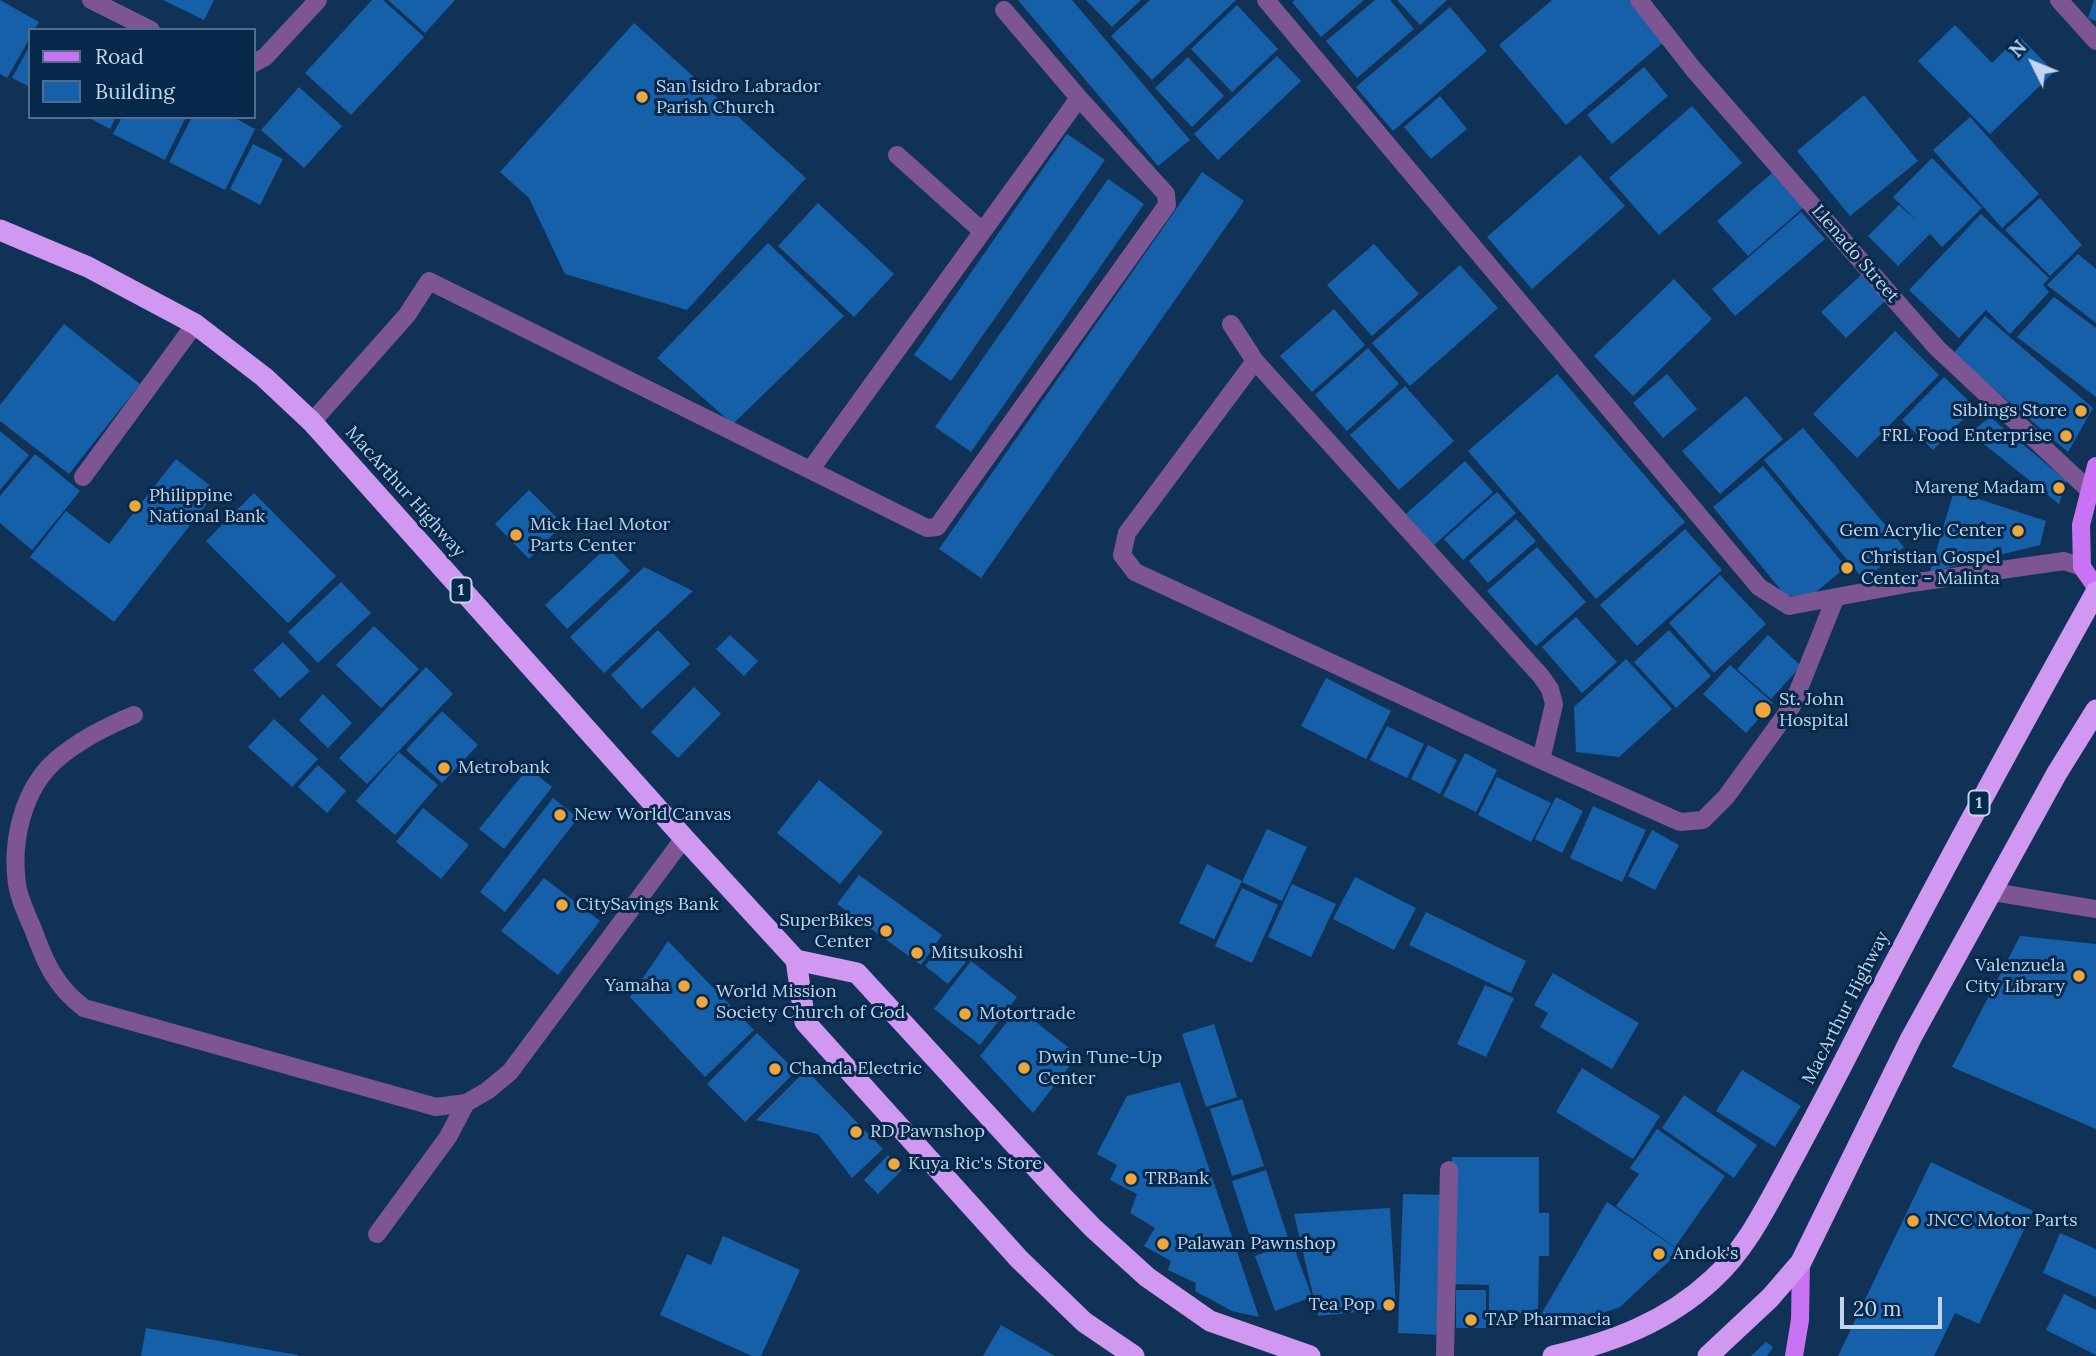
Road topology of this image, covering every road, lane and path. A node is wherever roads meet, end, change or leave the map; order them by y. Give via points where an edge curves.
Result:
1 (91, 0) edge
2 (318, 0) edge
3 (1266, 0) edge
4 (1639, 0) edge
5 (2059, 0) edge
6 (1004, 10) dead end
7 (147, 28) edge
8 (2096, 41) edge
9 (256, 63) edge
10 (1079, 97) junction
11 (897, 155) dead end
12 (0, 230) edge
13 (982, 231) junction
14 (195, 324) junction
15 (1231, 324) dead end
16 (1255, 361) junction
17 (312, 422) junction
18 (2096, 466) edge
19 (811, 469) junction
20 (83, 477) dead end
21 (2089, 490) junction
22 (2082, 567) junction
23 (2096, 590) edge
24 (1835, 599) junction
25 (2096, 710) edge
26 (134, 715) dead end
27 (1542, 760) junction
28 (684, 838) junction
29 (1993, 892) junction
30 (2096, 909) edge
31 (796, 960) junction
32 (466, 1103) junction
33 (1449, 1170) dead end
34 (377, 1234) dead end
35 (1801, 1262) junction
36 (1134, 1356) edge
37 (1310, 1356) edge
38 (1445, 1356) edge
39 (1553, 1356) edge
40 (1709, 1356) edge
41 (1794, 1356) edge

1 - 7 street
2 - 9 street
3 - 24 street via 1759,587 1789,606
4 - 21 street, Llenado Street via 1937,348
5 - 8 street
6 - 10 street
10 - 13 street
10 - 19 street via 1166,194 1167,205 937,527 927,528
11 - 13 street
12 - 14 highway, MacArthur Highway / 1 via 88,267
13 - 19 street
14 - 17 highway, MacArthur Highway / 1 via 264,377
14 - 20 street
15 - 16 street
16 - 27 street via 1541,676 1554,704
16 - 27 street via 1127,533 1122,555 1136,572
17 - 19 street via 407,315 429,281
17 - 28 highway, MacArthur Highway / 1
18 - 21 main road
21 - 22 main road via 2081,525
22 - 23 main road
22 - 24 street via 2064,561
23 - 39 highway, MacArthur Highway / 1 via 1750,1238 1714,1279 1677,1308 1597,1345
24 - 27 street via 1792,706 1726,797 1703,820 1680,822
25 - 29 highway
26 - 32 street via 54,762 35,785 21,818 17,886 44,958 68,996 84,1008 436,1107
28 - 31 highway, MacArthur Highway / 1
28 - 32 street via 510,1072
29 - 30 street
29 - 35 highway via 1911,1038
31 - 36 highway via 805,1022 1019,1259 1084,1322
31 - 37 highway via 857,973 1063,1197 1147,1276 1210,1321
32 - 34 street via 448,1137
33 - 38 street
35 - 40 highway
35 - 41 main road

